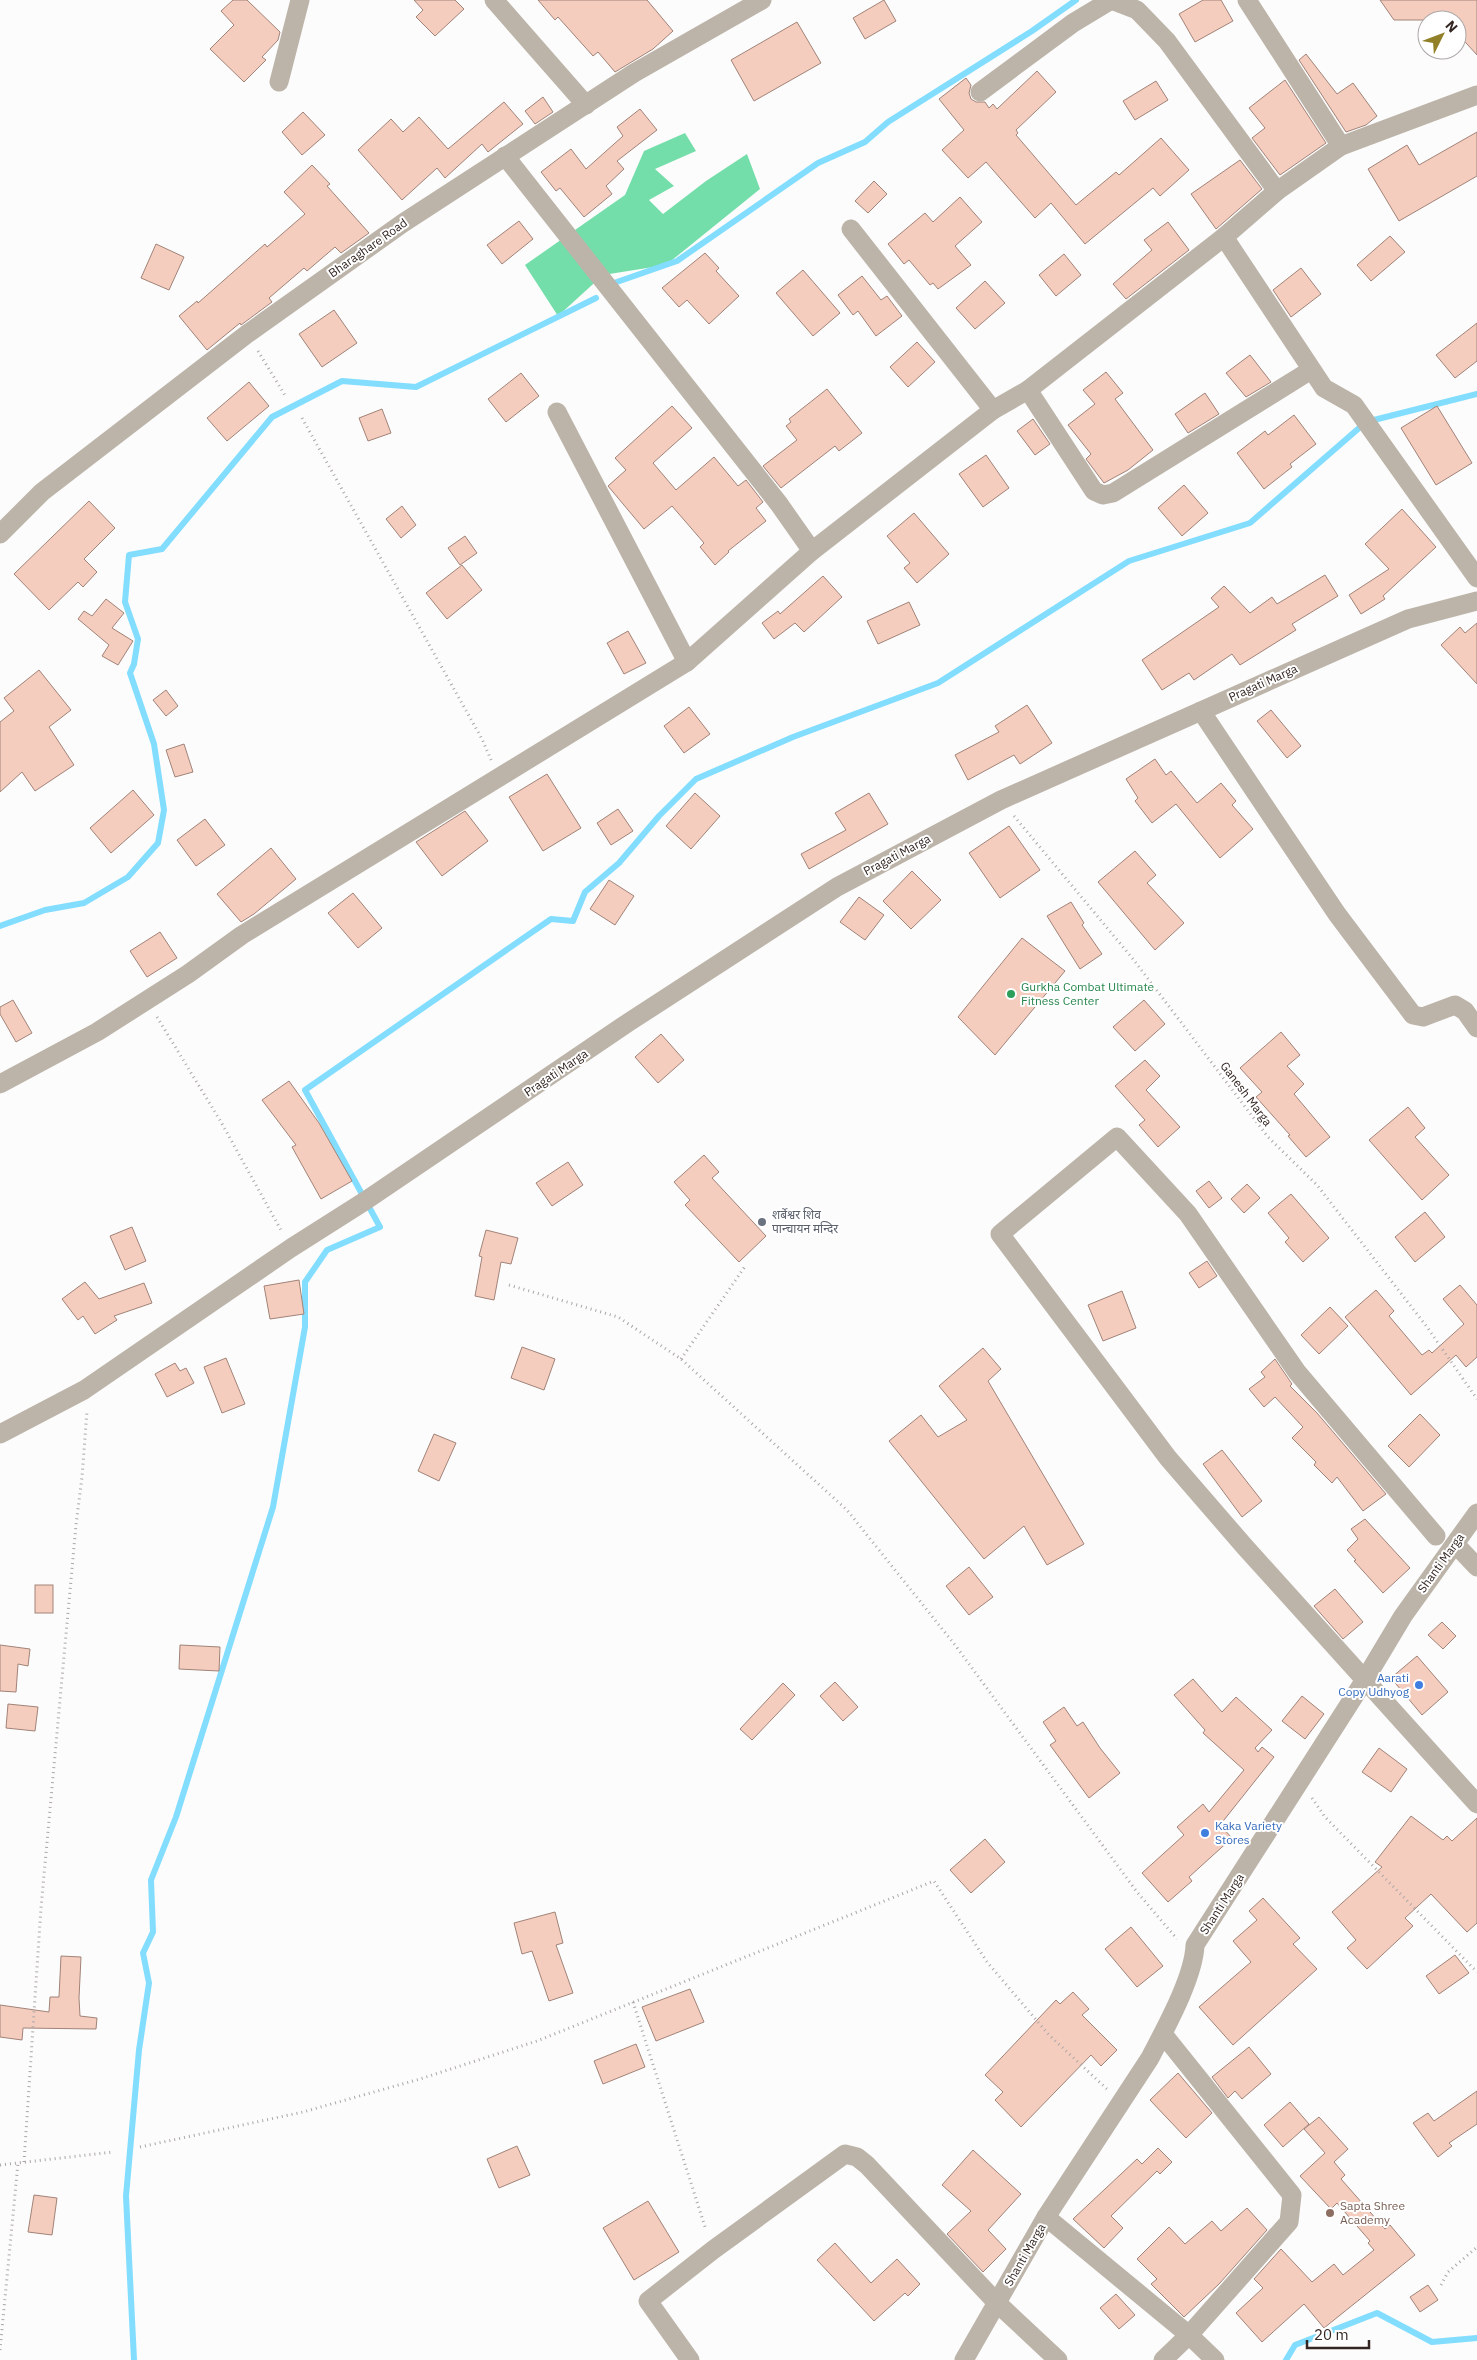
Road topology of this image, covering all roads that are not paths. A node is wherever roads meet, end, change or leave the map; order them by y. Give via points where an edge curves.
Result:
1 (300, 0) edge
2 (494, 0) edge
3 (762, 0) edge
4 (1247, 0) edge
5 (734, 6) edge
6 (279, 82) dead end
7 (980, 92) dead end
8 (1477, 95) edge
9 (586, 105) junction
10 (1342, 146) junction
11 (505, 156) junction
12 (1277, 191) junction
13 (851, 229) dead end
14 (1224, 237) junction
15 (1311, 370) junction
16 (1028, 390) junction
17 (993, 410) junction
18 (557, 412) dead end
19 (0, 534) edge
20 (812, 551) junction
21 (1477, 578) edge
22 (1477, 602) edge
23 (687, 662) junction
24 (1201, 711) junction
25 (1477, 1028) edge
26 (0, 1084) edge
27 (0, 1434) edge
28 (1477, 1513) edge
29 (1436, 1536) dead end
30 (1458, 1547) dead end
31 (1477, 1567) edge
32 (1364, 1680) junction
33 (1477, 1804) edge
34 (1163, 2034) junction
35 (1046, 2217) junction
36 (997, 2303) junction
37 (1189, 2335) junction
38 (690, 2360) edge
39 (964, 2360) edge
40 (1058, 2360) edge
41 (1163, 2360) edge
42 (1215, 2360) edge

1 - 6 street
2 - 9 street
3 - 5 street, Bharaghare Road
4 - 10 street
5 - 9 street, Bharaghare Road
7 - 12 street via 1073,23 1111,0 1137,10 1167,41
8 - 10 street
9 - 11 street, Bharaghare Road
10 - 12 street
11 - 19 street, Bharaghare Road via 402,223 247,334 42,492
11 - 20 street via 779,504
12 - 14 street
13 - 17 street
14 - 15 street
14 - 16 street
15 - 16 street via 1114,493 1103,495 1094,491
15 - 21 street via 1324,388 1354,405
16 - 17 street
17 - 20 street
18 - 23 street
20 - 23 street
22 - 24 street, Pragati Marga via 1408,618
23 - 26 street via 242,935 97,1032
24 - 25 street via 1337,914 1413,1015 1423,1017 1455,1005 1465,1011
24 - 27 street, Pragati Marga via 1001,800 837,886 291,1248 84,1390
28 - 32 street, Shanti Marga via 1403,1616
29 - 32 street via 1297,1372 1188,1214 1117,1137 1000,1234 1168,1458
30 - 31 street
32 - 33 street
32 - 34 street, Shanti Marga via 1195,1945 1195,1960
34 - 35 street, Shanti Marga
34 - 37 street via 1292,2195 1289,2222
35 - 36 street, Shanti Marga
35 - 37 street
36 - 38 street via 867,2164 845,2154 648,2301
36 - 39 street, Shanti Marga
36 - 40 street
37 - 41 street
37 - 42 street

